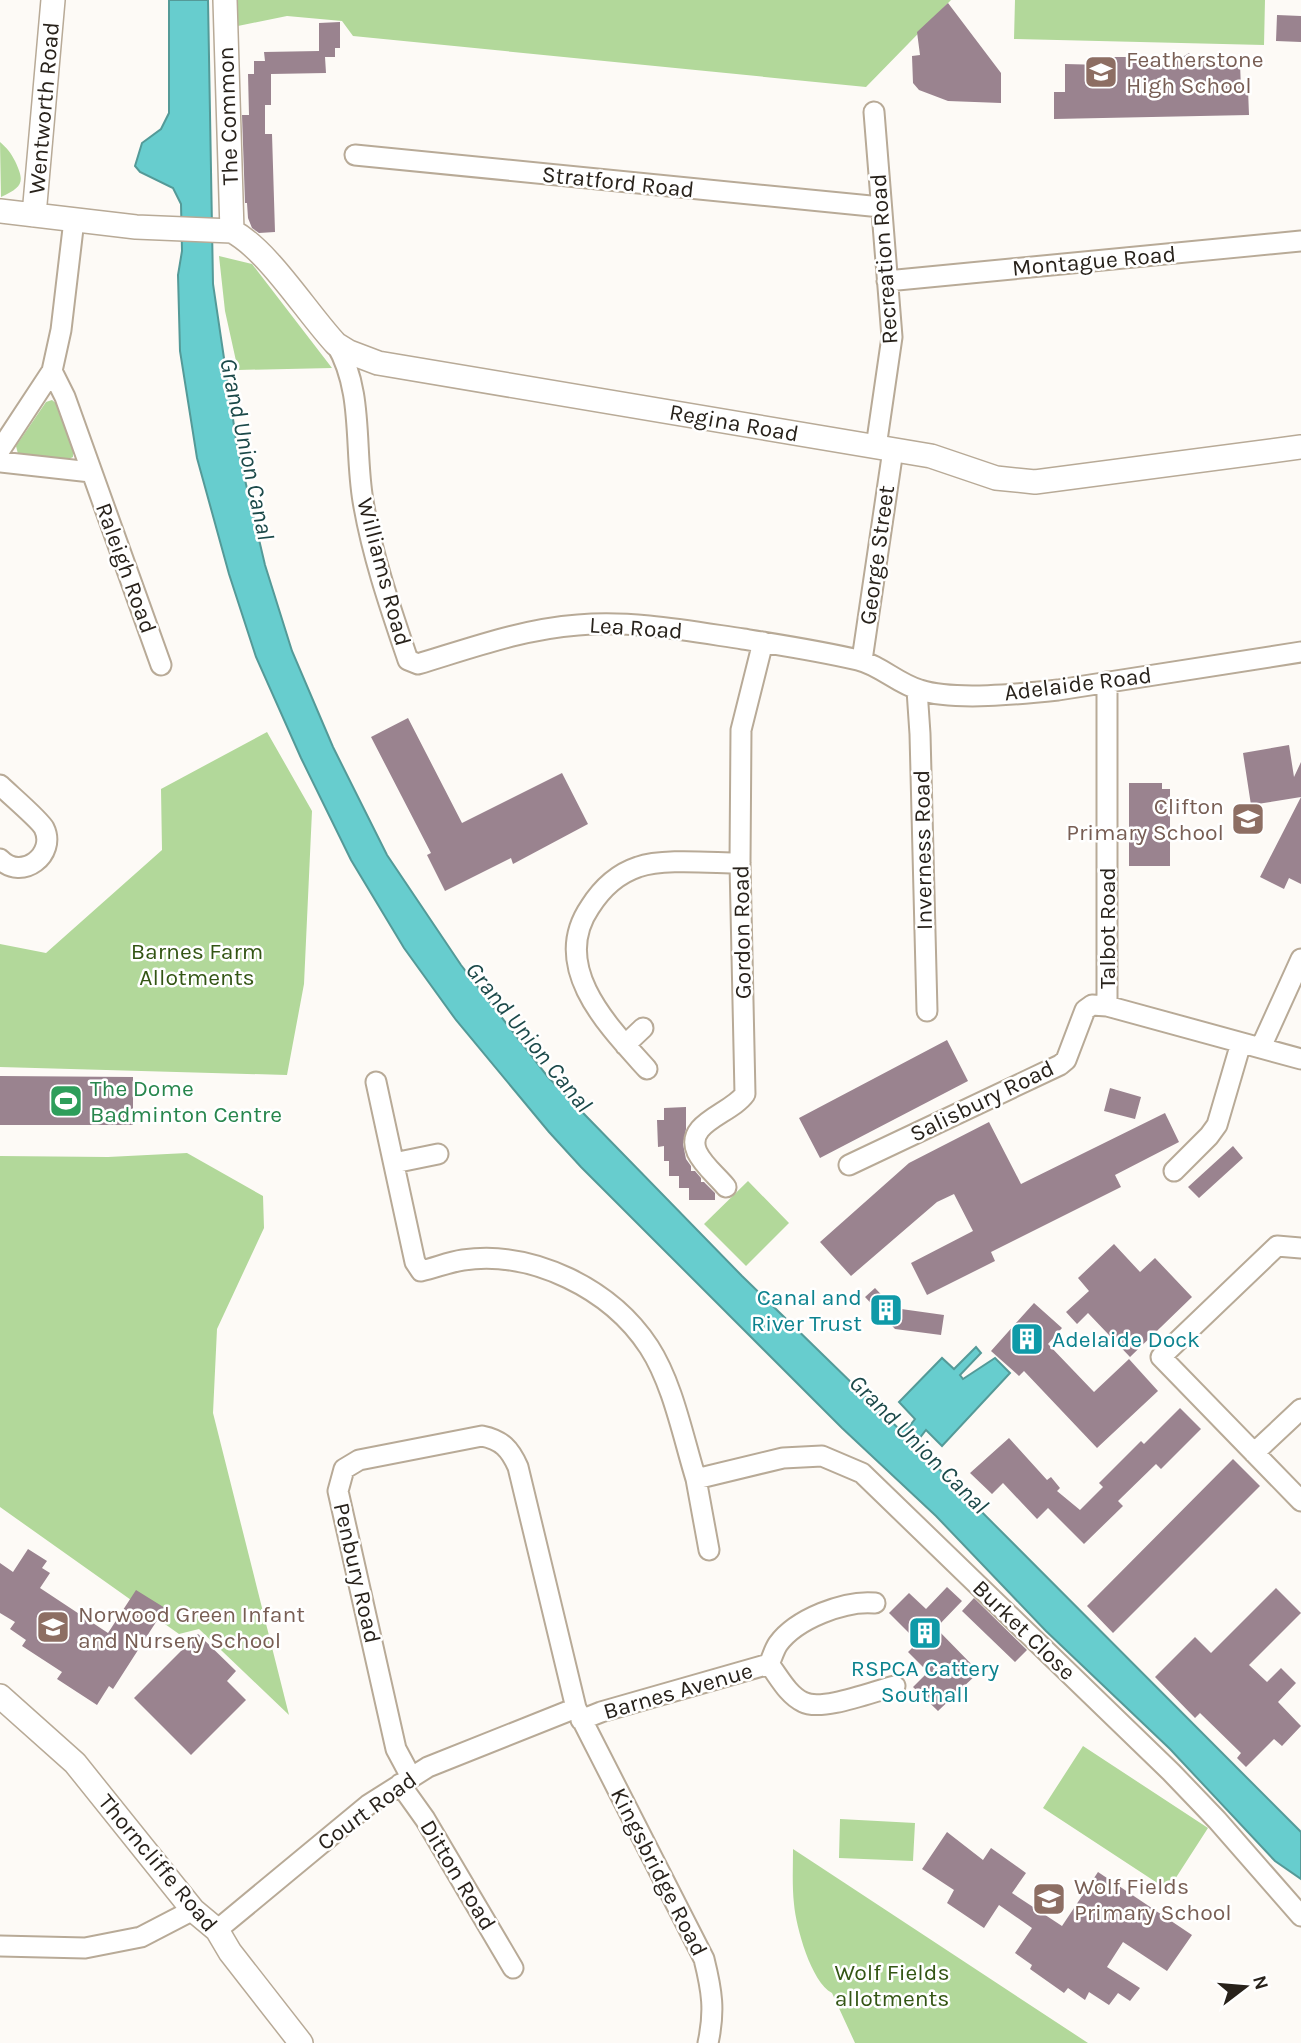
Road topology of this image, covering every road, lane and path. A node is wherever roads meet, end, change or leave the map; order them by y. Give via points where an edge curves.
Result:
1 (52, 0) edge
2 (225, 0) edge
3 (874, 112) dead end
4 (355, 155) dead end
5 (881, 207) junction
6 (0, 211) edge
7 (34, 215) junction
8 (74, 220) junction
9 (225, 231) junction
10 (1301, 241) edge
11 (887, 281) junction
12 (336, 344) junction
13 (393, 366) junction
14 (52, 371) junction
15 (354, 393) junction
16 (1301, 447) edge
17 (885, 449) junction
18 (0, 450) edge
19 (0, 462) edge
20 (91, 472) junction
21 (763, 642) junction
22 (1301, 652) edge
23 (862, 660) junction
24 (414, 664) joint
25 (161, 665) dead end
26 (1107, 682) junction
27 (917, 690) junction
28 (0, 785) edge
29 (0, 859) edge
30 (740, 863) junction
31 (1301, 959) edge
32 (1107, 1006) junction
33 (927, 1011) dead end
34 (643, 1028) dead end
35 (1232, 1040) junction
36 (625, 1045) junction
37 (1261, 1047) junction
38 (1301, 1059) edge
39 (648, 1069) dead end
40 (376, 1082) dead end
41 (438, 1154) dead end
42 (394, 1163) junction
43 (849, 1165) dead end
44 (1174, 1171) dead end
45 (726, 1187) dead end
46 (1301, 1248) edge
47 (1301, 1409) edge
48 (1254, 1453) junction
49 (696, 1479) junction
50 (1301, 1501) edge
51 (709, 1550) dead end
52 (875, 1603) dead end
53 (769, 1664) junction
54 (895, 1686) dead end
55 (0, 1696) edge
56 (579, 1714) junction
57 (406, 1781) junction
58 (193, 1910) junction
59 (1301, 1916) edge
60 (217, 1930) junction
61 (0, 1946) edge
62 (513, 1968) dead end
63 (302, 2043) edge
64 (708, 2043) edge

1 - 7 street, Wentworth Road
2 - 9 street, The Common
3 - 5 street, Recreation Road
4 - 5 street, Stratford Road
5 - 11 street, Recreation Road
6 - 7 street
7 - 8 street
8 - 9 street via 176,231
8 - 14 street
9 - 12 street, Regina Road via 243,237 261,255
10 - 11 street, Montague Road
11 - 17 street, Recreation Road via 892,346
12 - 13 street, Regina Road
12 - 15 street, Williams Road
13 - 15 street via 368,371
13 - 17 street, Regina Road
14 - 18 street
14 - 20 street, Raleigh Road
15 - 24 street, Williams Road via 370,540 408,660
16 - 17 street, Regina Road via 1035,482 996,478 948,460
17 - 23 street, George Street
19 - 20 street, Raleigh Road
20 - 25 street, Raleigh Road
21 - 23 street, Lea Road
21 - 24 street, Lea Road via 657,628 579,624 512,636
21 - 30 street, Gordon Road via 741,730
22 - 26 street, Adelaide Road
23 - 27 street, Adelaide Road
26 - 27 street, Adelaide Road via 1017,694
26 - 32 street, Talbot Road
27 - 33 street, Inverness Road
28 - 29 street via 44,828 46,846 37,861 23,869 7,867
30 - 36 street via 641,866 609,883 584,915 577,937 583,983 593,1005
30 - 45 street, Gordon Road via 746,1094 738,1104 698,1128 694,1140 697,1154
31 - 37 street
32 - 35 street
32 - 43 street, Salisbury Road via 1092,1005 1085,1010 1060,1065
34 - 36 street
35 - 37 street
35 - 44 street via 1217,1125
36 - 39 street
37 - 38 street
40 - 42 street
41 - 42 street
42 - 49 street via 415,1262 421,1271 464,1260 506,1260 547,1269 587,1288 620,1312 650,1348 671,1394
46 - 48 street via 1277,1246 1161,1357
47 - 48 street
48 - 50 street
49 - 51 street
49 - 59 street, Burket Close via 783,1458 822,1456 862,1473 1171,1772
52 - 53 street, Barnes Avenue via 841,1606 794,1628 777,1645
53 - 54 street via 790,1692 803,1703 818,1707
53 - 56 street, Barnes Avenue
55 - 58 street, Thorncliffe Road via 75,1763
56 - 57 street, Court Road via 428,1767
56 - 57 street, Penbury Road via 511,1451 497,1439 482,1436 359,1460 344,1469 338,1491
56 - 64 street, Kingsbridge Road via 704,1959 712,1989
57 - 60 street, Court Road via 368,1805
57 - 62 street, Ditton Road
58 - 60 street, Thorncliffe Road
58 - 61 street via 141,1937 85,1948
60 - 63 street, Thorncliffe Road

